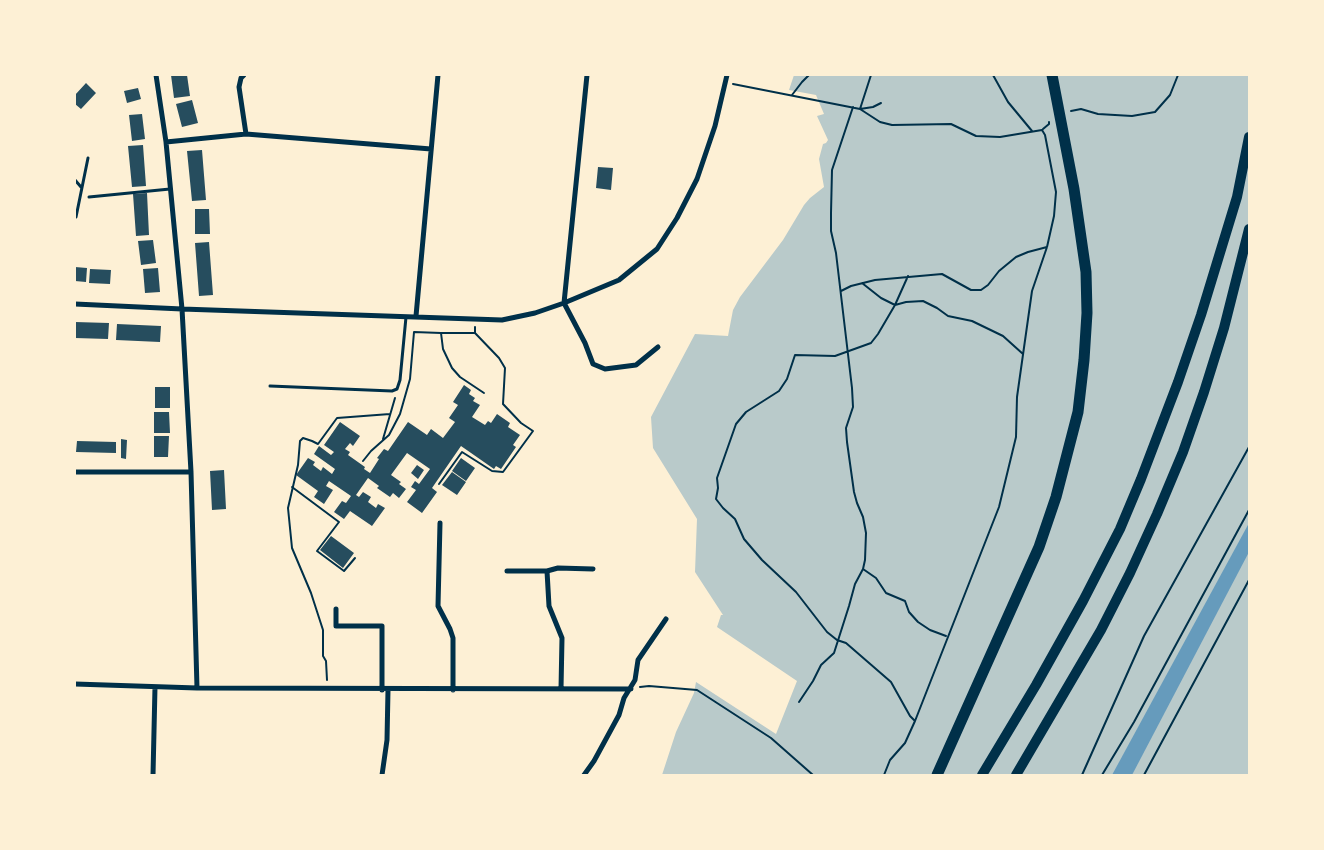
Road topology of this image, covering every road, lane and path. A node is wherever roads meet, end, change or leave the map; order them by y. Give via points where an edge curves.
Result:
1 (156, 75) edge
2 (244, 75) edge
3 (438, 75) edge
4 (587, 75) edge
5 (727, 75) edge
6 (809, 75) edge
7 (872, 75) edge
8 (993, 75) edge
9 (1052, 75) edge
10 (1178, 75) edge
11 (726, 82) junction
12 (792, 95) junction
13 (881, 104) dead end
14 (853, 107) junction
15 (860, 108) junction
16 (1066, 114) dead end
17 (1032, 131) junction
18 (246, 134) junction
19 (1249, 137) edge
20 (166, 142) junction
21 (431, 149) junction
22 (88, 158) dead end
23 (75, 180) edge
24 (82, 188) junction
25 (171, 189) junction
26 (89, 197) dead end
27 (76, 217) edge
28 (1249, 229) edge
29 (1047, 247) junction
30 (908, 276) junction
31 (862, 283) junction
32 (840, 291) junction
33 (564, 303) junction
34 (75, 304) edge
35 (895, 305) junction
36 (182, 310) junction
37 (406, 316) junction
38 (416, 316) junction
39 (476, 319) junction
40 (475, 333) junction
41 (658, 347) dead end
42 (848, 350) junction
43 (1023, 354) junction
44 (270, 386) dead end
45 (397, 393) dead end
46 (484, 393) dead end
47 (390, 414) junction
48 (383, 440) dead end
49 (1249, 447) edge
50 (75, 472) edge
51 (191, 472) junction
52 (440, 484) dead end
53 (292, 487) junction
54 (1249, 510) edge
55 (440, 523) dead end
56 (354, 558) dead end
57 (593, 568) dead end
58 (863, 569) junction
59 (507, 571) dead end
60 (547, 571) junction
61 (1249, 580) edge
62 (336, 609) dead end
63 (666, 620) dead end
64 (946, 637) junction
65 (837, 640) junction
66 (75, 684) edge
67 (155, 687) junction
68 (197, 688) junction
69 (327, 689) junction
70 (630, 689) junction
71 (382, 690) junction
72 (388, 690) junction
73 (452, 690) junction
74 (561, 690) junction
75 (799, 702) dead end
76 (914, 721) junction
77 (153, 775) edge
78 (382, 775) edge
79 (584, 775) edge
80 (813, 775) edge
81 (884, 775) edge
82 (937, 775) edge
83 (982, 775) edge
84 (1016, 775) edge
85 (1082, 775) edge
86 (1102, 775) edge
87 (1144, 775) edge

1 - 20 street
2 - 18 street via 239,87
3 - 21 street
4 - 33 street
5 - 11 street
6 - 12 path
7 - 15 path
8 - 17 path via 1008,102
9 - 82 highway via 1086,272 1087,314 1078,412 1039,547
10 - 16 path via 1170,95 1154,112 1132,116 1075,109
11 - 12 path
11 - 33 street via 696,184 657,249 619,280
12 - 14 path
13 - 15 path
14 - 15 path
14 - 32 path via 831,182 831,231
15 - 17 path via 892,126 951,124 976,136 1000,137
17 - 29 path via 1042,130 1045,135 1056,192
18 - 20 street
18 - 21 street
19 - 83 highway via 1237,197 1201,315 1138,487 1083,601
20 - 25 street
21 - 38 street
22 - 24 lane
23 - 24 lane
24 - 27 lane
25 - 26 lane
25 - 36 street
28 - 84 highway via 1204,392 1157,514 1101,630
29 - 30 path via 1016,257 981,290 971,290 942,274
29 - 43 path via 1032,291
30 - 31 path
30 - 35 path
31 - 32 path
31 - 35 path
32 - 42 path
33 - 39 street via 502,320
33 - 41 street via 593,364 605,369 636,365
34 - 36 street
35 - 42 path via 871,343
35 - 43 path via 922,302 948,316 972,321 1003,336
36 - 37 street
36 - 51 street
37 - 38 street
37 - 44 lane via 397,389
38 - 39 street
39 - 40 path
40 - 46 path via 441,332 443,349 460,377
40 - 52 path via 506,368 503,404 533,431 503,472 492,471 462,452
42 - 58 path via 853,407 846,435 856,503 866,533
42 - 65 path via 834,356 795,355 787,380 779,391 746,412 736,424 717,478 716,499 735,519 744,539 762,560 796,592
43 - 64 path via 1016,437 999,507
45 - 47 path
47 - 48 path
47 - 53 path via 337,418 318,444 304,438 300,441
49 - 85 path via 1144,636
50 - 51 street
51 - 68 street
53 - 56 path via 339,522 317,551 344,571
53 - 69 path via 288,508 292,548 323,630
54 - 86 path
55 - 73 street via 438,606 453,638
57 - 60 street
58 - 64 path via 876,578 886,592 905,601 918,622
58 - 65 path
59 - 60 street
60 - 74 street via 549,606 562,638
61 - 87 path
62 - 71 street via 336,626 382,626
63 - 70 street via 638,660 638,670
64 - 76 path
65 - 75 path via 834,653 821,665
65 - 76 path via 846,643 891,682
66 - 67 street
67 - 68 street
67 - 77 street
68 - 69 street
69 - 71 street
70 - 74 street
70 - 79 street via 619,715
70 - 80 path via 649,686 697,690 771,738
71 - 72 street
72 - 73 street
72 - 78 street via 387,740
73 - 74 street
76 - 81 path via 905,743 890,760

